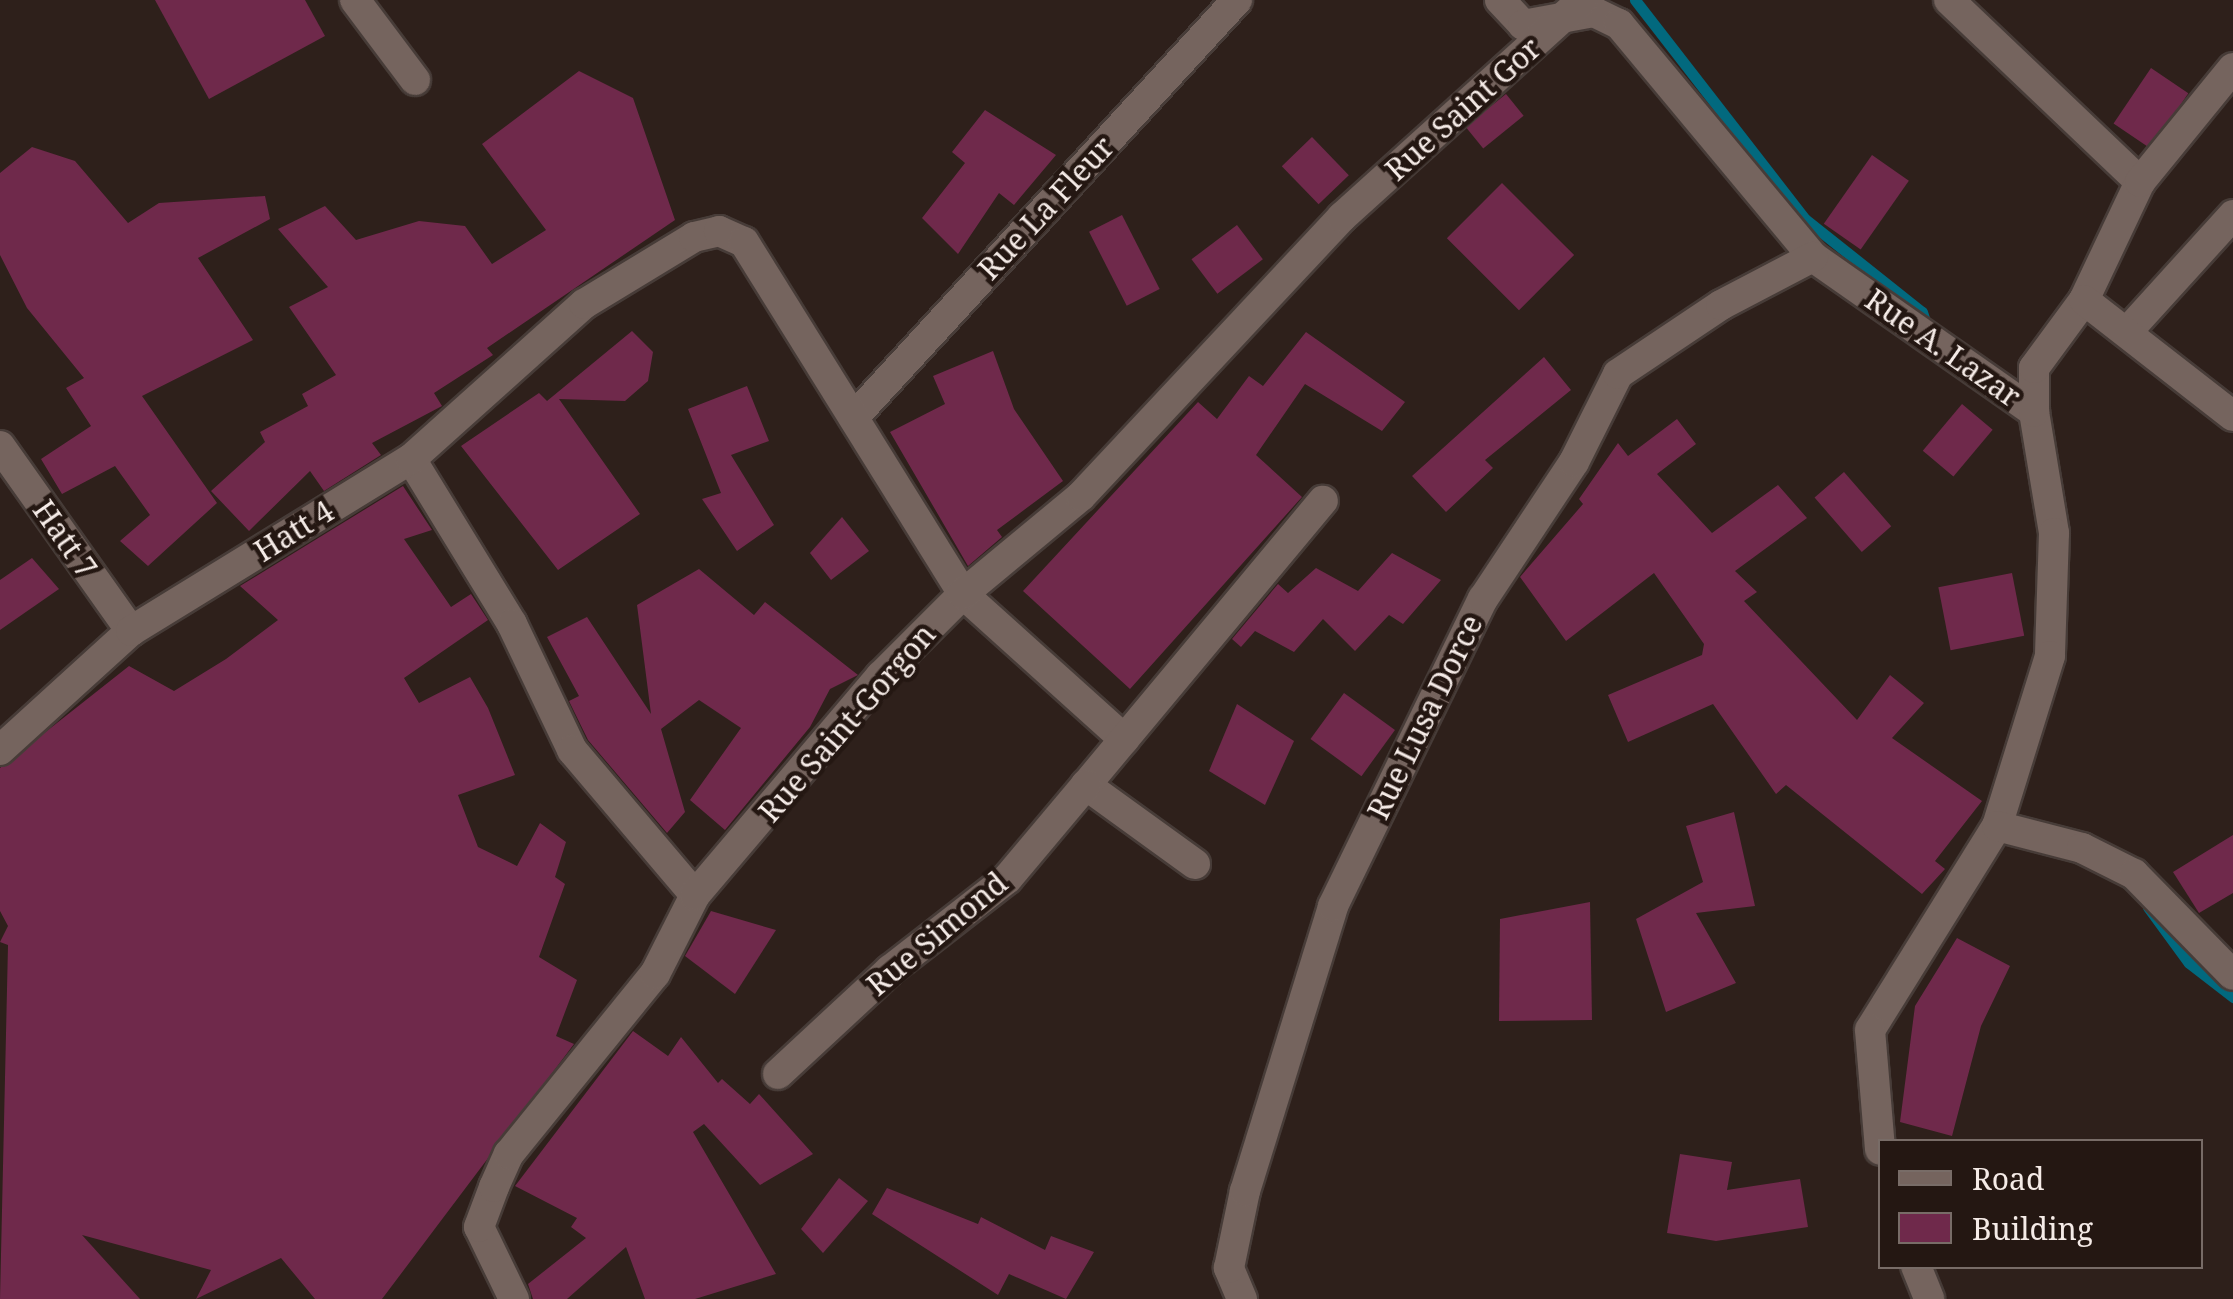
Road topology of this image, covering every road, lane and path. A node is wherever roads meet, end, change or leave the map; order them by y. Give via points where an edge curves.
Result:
1 (354, 0) edge
2 (1237, 0) edge
3 (1500, 0) edge
4 (1949, 0) edge
5 (1572, 10) edge
6 (2233, 68) edge
7 (415, 80) dead end
8 (2140, 182) junction
9 (2233, 215) edge
10 (1342, 217) joint
11 (1812, 257) junction
12 (2084, 300) junction
13 (2127, 332) junction
14 (2034, 412) junction
15 (855, 416) junction
16 (2233, 416) edge
17 (0, 446) edge
18 (411, 459) junction
19 (1323, 501) dead end
20 (963, 594) junction
21 (131, 631) junction
22 (1124, 739) junction
23 (0, 750) edge
24 (1086, 785) junction
25 (1997, 826) junction
26 (1195, 864) dead end
27 (695, 895) junction
28 (2233, 976) edge
29 (778, 1074) dead end
30 (1879, 1139) edge
31 (1917, 1269) edge
32 (514, 1299) edge
33 (1242, 1299) edge
34 (1929, 1299) edge

1 - 7 street
2 - 15 street, Rue La Fleur
3 - 5 street, Rue A. Lazar via 1523,25
4 - 8 street
5 - 10 street, Rue Saint Gor
5 - 11 street, Rue A. Lazar via 1619,24
6 - 8 street
8 - 12 street
9 - 13 street
10 - 20 street, Rue Saint-Gorgon via 1081,496
11 - 14 street, Rue A. Lazar
11 - 33 street, Rue Lusa Dorce via 1618,374 1574,462 1483,600 1332,906 1245,1191 1229,1268
12 - 13 street
12 - 14 street via 2034,368
13 - 16 street
14 - 25 street, Rue A. Lazar via 2054,534 2050,656
15 - 18 street, Hatt 4 via 744,242 719,231 694,237 584,304
15 - 20 street
17 - 21 street, Hatt 7
18 - 21 street, Hatt 4
18 - 27 street via 512,624 572,750
19 - 22 street, Rue Simond
20 - 22 street
20 - 27 street, Rue Saint-Gorgon via 881,676
21 - 23 street, Hatt 4
22 - 24 street, Rue Simond
24 - 26 street
24 - 29 street, Rue Simond via 1006,879 890,970
25 - 28 street via 2082,848 2134,874
25 - 30 street, Rue A. Lazar via 1870,1030
27 - 32 street, Rue Saint-Gorgon via 655,974 509,1154 494,1187 479,1227
31 - 34 street

